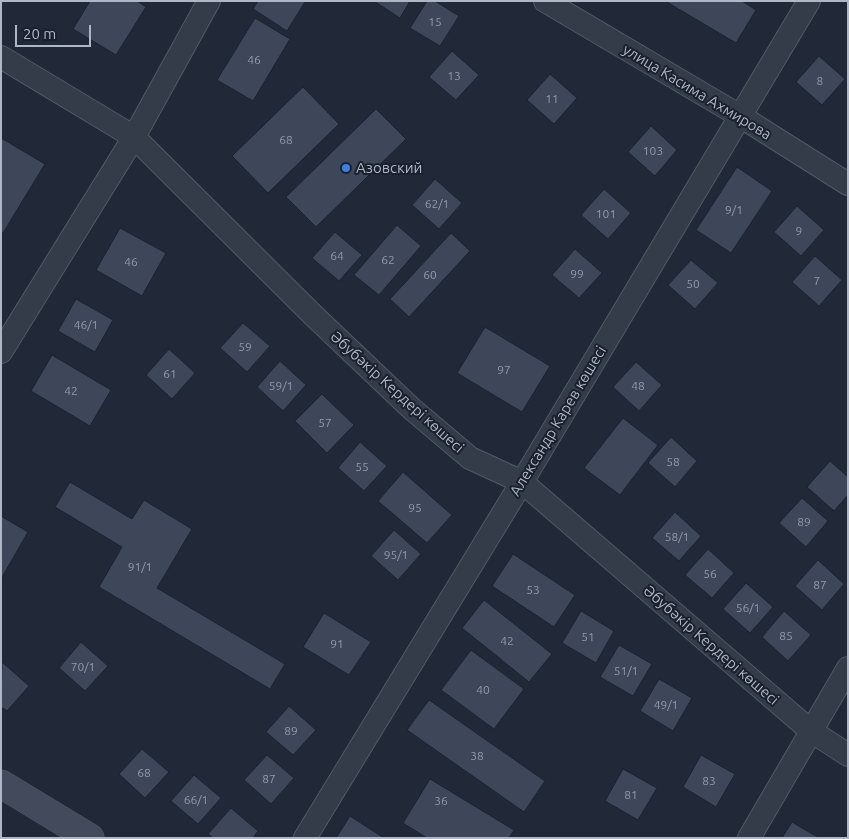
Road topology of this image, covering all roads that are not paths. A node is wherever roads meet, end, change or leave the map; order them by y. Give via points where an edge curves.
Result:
1 (209, 1) edge
2 (545, 1) edge
3 (809, 1) edge
4 (1, 57) edge
5 (740, 116) junction
6 (134, 137) junction
7 (848, 184) edge
8 (1, 352) edge
9 (522, 482) junction
10 (848, 668) edge
11 (811, 731) junction
12 (848, 755) edge
13 (1, 784) edge
14 (90, 838) edge
15 (305, 838) edge
16 (749, 838) edge

1 - 6 street
2 - 5 street, улица Касима Ахмирова
3 - 5 street, Александр Карев көшесі
4 - 6 street, Әбубәкір Кердері көшесі
5 - 7 street, улица Касима Ахмирова
5 - 9 street, Александр Карев көшесі
6 - 8 street
6 - 9 street, Әбубәкір Кердері көшесі via 412,409 470,458
9 - 11 street, Әбубәкір Кердері көшесі
9 - 15 street, Александр Карев көшесі
10 - 11 street
11 - 12 street, Әбубәкір Кердері көшесі
11 - 16 street
13 - 14 street

